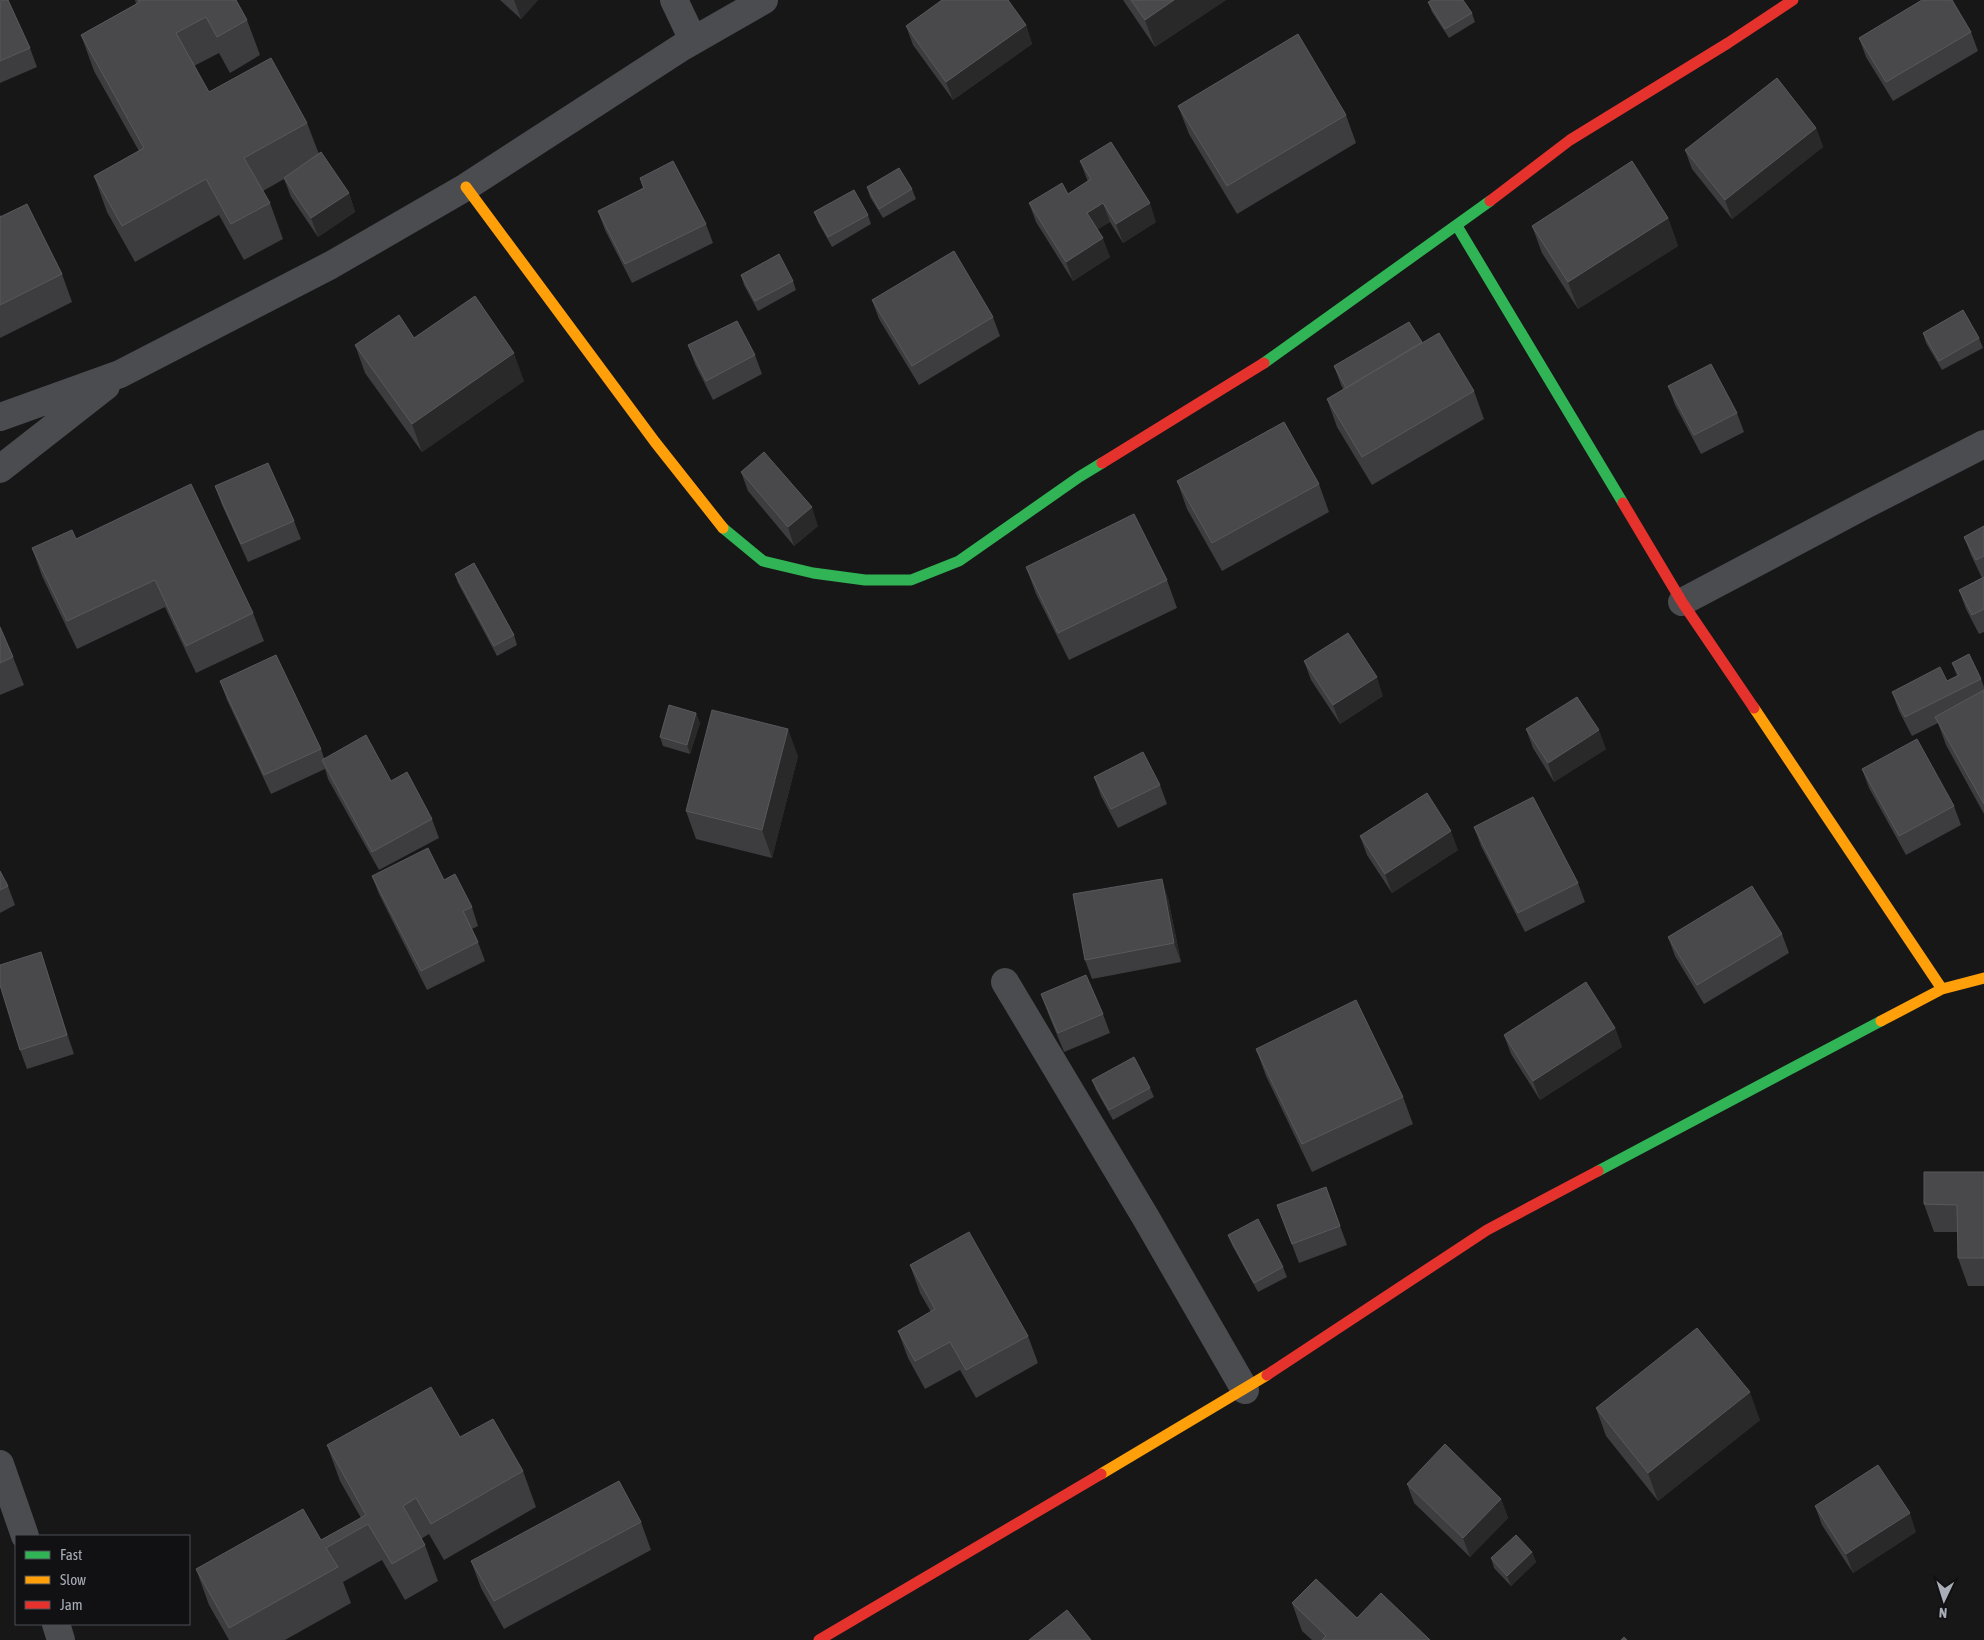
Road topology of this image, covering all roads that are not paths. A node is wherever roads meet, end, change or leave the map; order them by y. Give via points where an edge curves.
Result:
1 (674, 0) edge
2 (764, 0) edge
3 (1793, 0) edge
4 (693, 40) junction
5 (466, 187) junction
6 (1457, 226) junction
7 (120, 374) junction
8 (0, 417) edge
9 (1984, 444) edge
10 (0, 469) edge
11 (1682, 602) junction
12 (1006, 982) dead end
13 (1969, 985) edge
14 (1245, 1390) junction
15 (0, 1464) edge
16 (25, 1535) edge
17 (56, 1625) edge
18 (61, 1640) edge
19 (819, 1640) edge

1 - 4 street
2 - 4 street
3 - 6 street via 1570,140
4 - 5 street
5 - 6 street via 643,427 722,528 763,562 865,580 911,580 959,561 1079,477 1246,375
5 - 7 street via 331,265
6 - 11 street
7 - 8 street
7 - 10 street
9 - 11 street
11 - 13 street via 1817,800
12 - 14 street
13 - 14 street via 1486,1230
14 - 19 street
15 - 16 street
17 - 18 street

